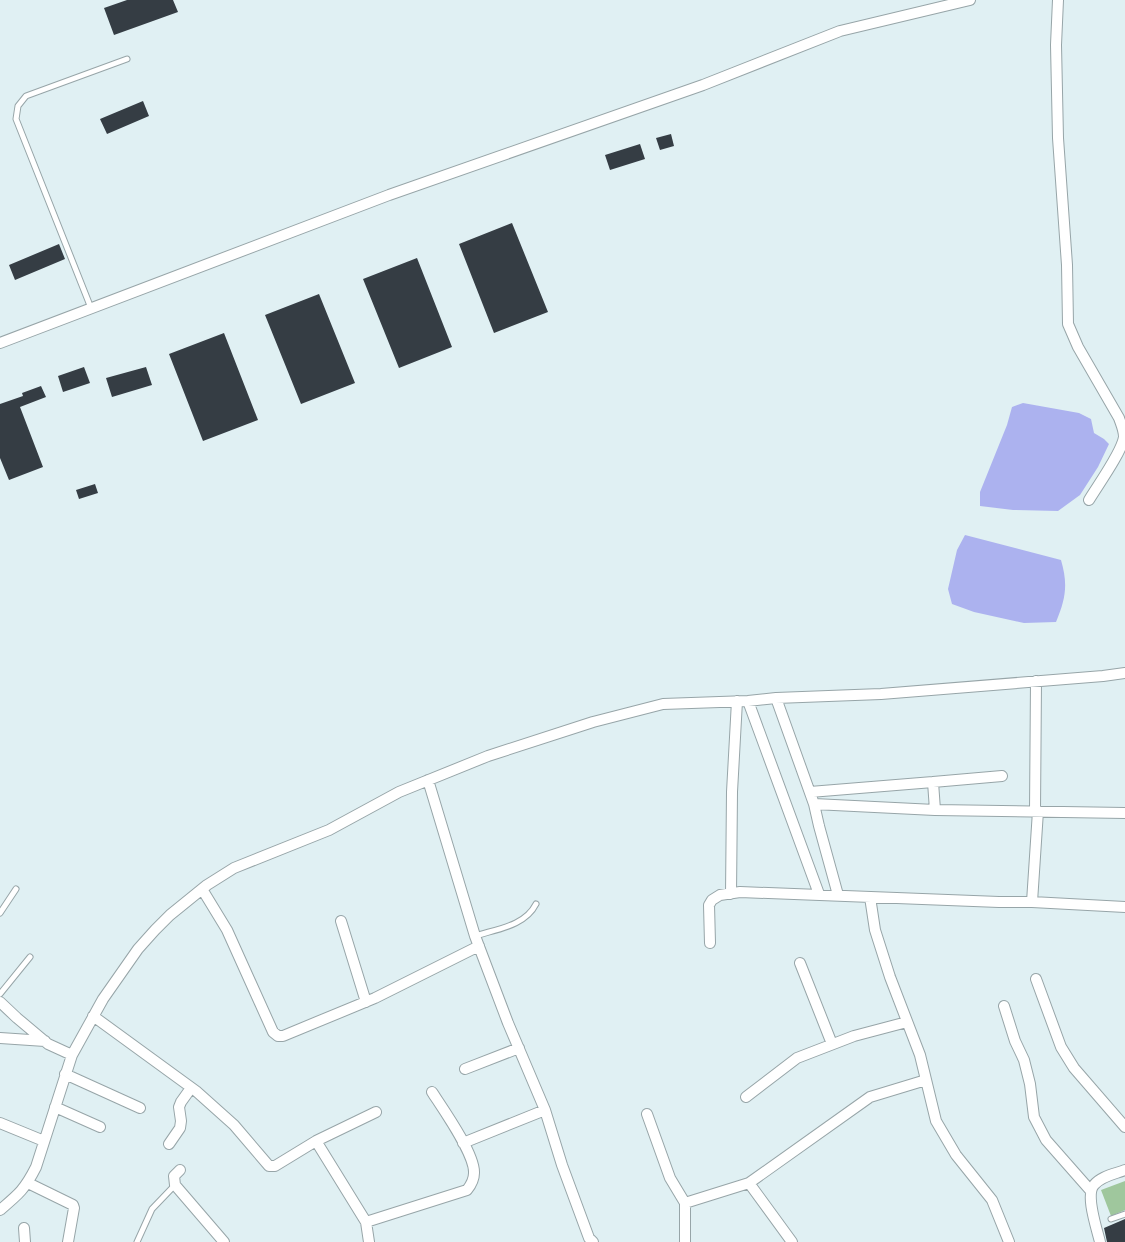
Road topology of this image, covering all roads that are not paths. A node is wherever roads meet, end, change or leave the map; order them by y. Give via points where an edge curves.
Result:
1 (970, 0) edge
2 (1058, 0) edge
3 (127, 59) dead end
4 (91, 308) junction
5 (0, 343) edge
6 (1089, 500) dead end
7 (1125, 673) edge
8 (1036, 681) junction
9 (776, 698) junction
10 (742, 701) junction
11 (1002, 776) dead end
12 (428, 780) junction
13 (933, 782) junction
14 (810, 792) junction
15 (814, 804) junction
16 (935, 810) junction
17 (1037, 811) junction
18 (1125, 813) edge
19 (16, 889) dead end
20 (202, 889) junction
21 (731, 894) junction
22 (819, 894) junction
23 (838, 896) junction
24 (870, 897) junction
25 (1032, 902) junction
26 (536, 904) dead end
27 (1125, 907) edge
28 (0, 913) edge
29 (341, 921) dead end
30 (477, 941) junction
31 (710, 943) dead end
32 (30, 957) dead end
33 (800, 963) dead end
34 (1036, 979) dead end
35 (0, 994) edge
36 (0, 1002) edge
37 (366, 1002) junction
38 (1004, 1006) dead end
39 (93, 1017) junction
40 (907, 1022) junction
41 (0, 1038) edge
42 (45, 1041) junction
43 (832, 1044) junction
44 (519, 1048) junction
45 (72, 1055) junction
46 (465, 1069) dead end
47 (65, 1074) junction
48 (926, 1080) junction
49 (191, 1088) junction
50 (432, 1092) dead end
51 (746, 1097) dead end
52 (55, 1107) junction
53 (141, 1108) dead end
54 (545, 1110) junction
55 (376, 1112) dead end
56 (647, 1114) dead end
57 (0, 1123) edge
58 (100, 1127) dead end
59 (1125, 1127) edge
60 (44, 1141) junction
61 (316, 1141) junction
62 (463, 1143) junction
63 (169, 1144) dead end
64 (180, 1170) dead end
65 (1125, 1170) edge
66 (749, 1183) junction
67 (28, 1184) junction
68 (175, 1185) junction
69 (1090, 1190) junction
70 (686, 1203) junction
71 (0, 1210) edge
72 (1125, 1214) edge
73 (1111, 1219) dead end
74 (366, 1222) junction
75 (24, 1228) dead end
76 (25, 1242) edge
77 (68, 1242) edge
78 (137, 1242) edge
79 (224, 1242) edge
80 (369, 1242) edge
81 (593, 1242) edge
82 (685, 1242) edge
83 (792, 1242) edge
84 (1009, 1242) edge
85 (1100, 1242) edge

1 - 4 street via 840,31 703,85 389,195
2 - 6 street via 1058,138 1068,324 1119,418 1124,438
3 - 4 lane via 26,96 18,106 16,119
4 - 5 street
7 - 8 street
8 - 9 street
8 - 17 street
9 - 10 street
9 - 14 street
10 - 12 street via 663,704 593,722
10 - 21 street via 732,792
10 - 22 street
11 - 13 street
12 - 20 street via 329,830 234,868
12 - 30 street
13 - 14 street
13 - 16 street
14 - 15 street
15 - 16 street
15 - 23 street
16 - 17 street
17 - 18 street
17 - 25 street
19 - 28 lane
20 - 37 street via 278,1036
20 - 39 street via 138,949
21 - 22 street
21 - 31 street via 720,895 709,905
22 - 23 street
23 - 24 street
24 - 25 street
24 - 40 street via 875,930
25 - 27 street
26 - 30 lane via 518,923
29 - 37 street
30 - 37 street
30 - 44 street
32 - 35 lane
33 - 43 street
34 - 59 street via 1061,1047
36 - 42 street
38 - 69 street via 1024,1060 1034,1117 1046,1140
39 - 45 street
39 - 49 street
40 - 43 street
40 - 48 street
41 - 42 street
42 - 45 street
43 - 51 street via 797,1058
44 - 46 street
44 - 54 street
45 - 47 street
47 - 52 street
47 - 53 street
48 - 66 street via 870,1096
48 - 84 street via 936,1121 956,1155 992,1200
49 - 61 street via 234,1125 269,1166
49 - 63 street via 179,1107 180,1128
50 - 62 street
52 - 58 street
52 - 60 street
54 - 62 street
54 - 81 street
55 - 61 street
56 - 70 street via 670,1178
57 - 60 street
60 - 67 street
61 - 74 street
62 - 74 street via 474,1170 467,1190
64 - 68 street via 174,1176
65 - 69 street via 1099,1180
66 - 70 street
66 - 83 street
67 - 71 street
67 - 77 street via 73,1205
68 - 78 lane via 152,1209
68 - 79 street
69 - 85 street
70 - 82 street
72 - 73 lane
74 - 80 street
75 - 76 street

